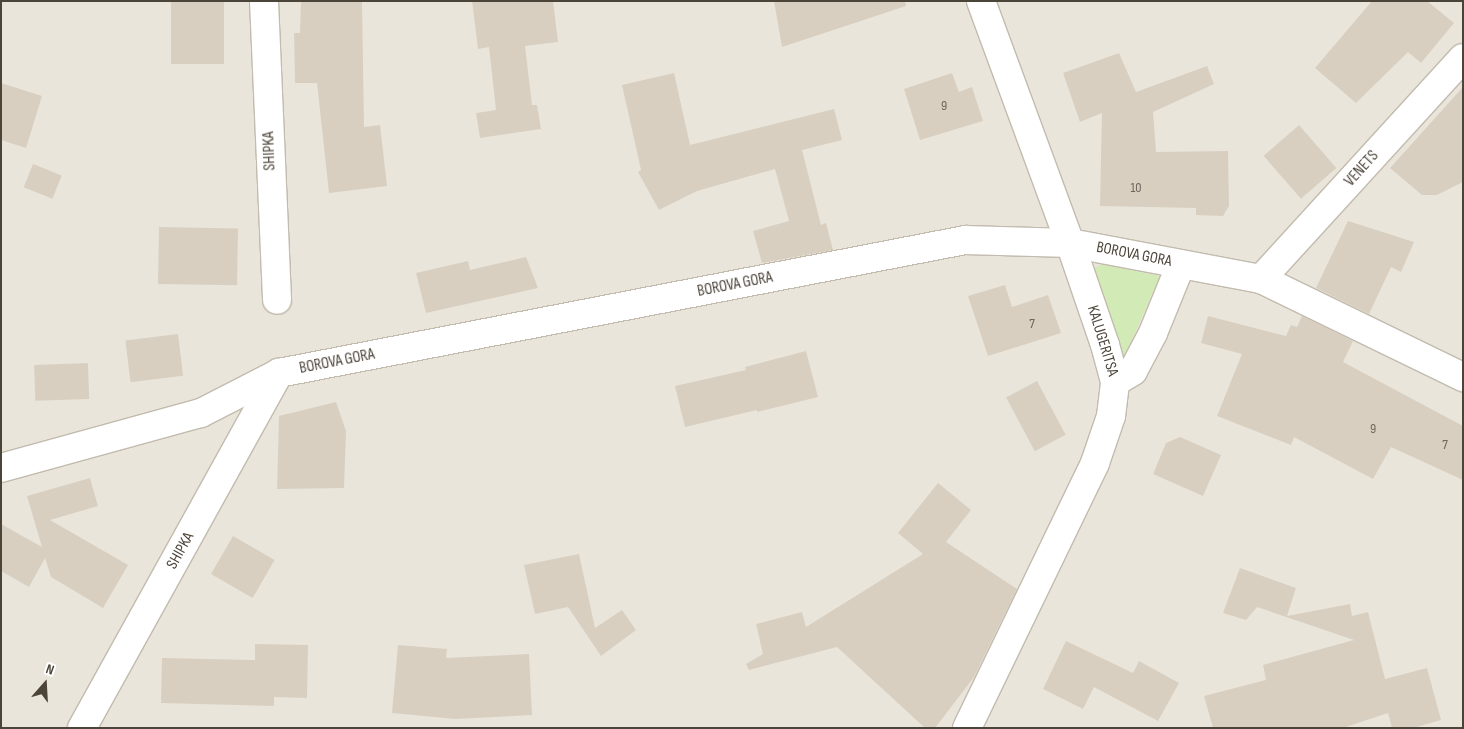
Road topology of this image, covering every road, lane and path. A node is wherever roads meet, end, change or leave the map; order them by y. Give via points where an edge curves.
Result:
1 (264, 1) edge
2 (981, 1) edge
3 (1463, 58) edge
4 (1070, 243) junction
5 (1181, 264) junction
6 (1261, 279) junction
7 (276, 300) dead end
8 (279, 374) junction
9 (1463, 377) edge
10 (1115, 382) junction
11 (1, 468) edge
12 (82, 728) edge
13 (967, 728) edge

1 - 7 street, SHIPKA
2 - 4 street, KALUGERITSA
3 - 6 street, VENETS
4 - 5 street, BOROVA GORA
4 - 8 street, BOROVA GORA via 965,240
4 - 10 street, KALUGERITSA
5 - 6 street, BOROVA GORA
5 - 10 street via 1153,333 1133,371
6 - 9 street, BOROVA GORA
8 - 11 street, BOROVA GORA via 201,413
8 - 12 street, SHIPKA
10 - 13 street, KALUGERITSA via 1111,416 1095,463

